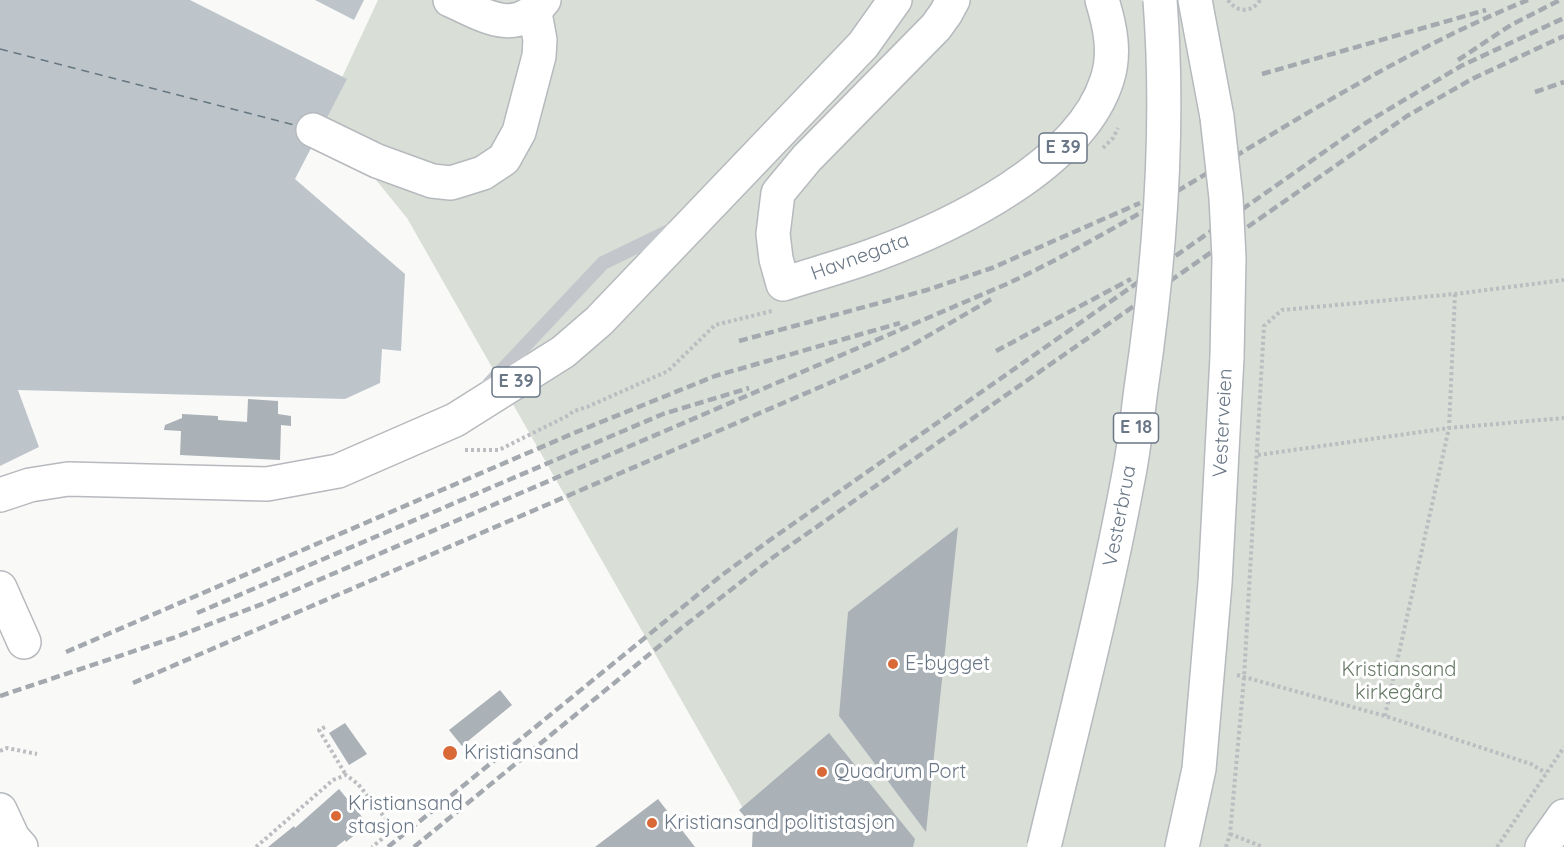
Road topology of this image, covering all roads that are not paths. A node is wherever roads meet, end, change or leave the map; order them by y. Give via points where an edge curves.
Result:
1 (450, 0) edge
2 (895, 0) edge
3 (953, 0) edge
4 (1160, 0) edge
5 (1195, 0) edge
6 (1101, 4) edge
7 (539, 6) edge
8 (314, 130) dead end
9 (0, 495) edge
10 (0, 588) edge
11 (24, 642) dead end
12 (0, 810) edge
13 (1564, 816) edge
14 (21, 847) edge
15 (1044, 847) edge
16 (1182, 847) edge
17 (1542, 847) edge

1 - 7 main road via 491,18 512,22
2 - 9 main road, E 39 via 863,45 599,321 563,352 455,420 338,471 267,484 68,479
3 - 6 main road, Havnegata / E 39 via 936,27 807,158 778,193 773,234 783,284 875,255 936,229 990,200 1062,149 1089,118 1107,80 1112,43
4 - 15 main road, Vesterbrua / E 18, bridge via 1164,113 1161,203 1149,331 1128,478 1102,606
5 - 16 main road, Vesterveien, bridge via 1217,117 1229,258 1215,583 1199,769
7 - 8 main road via 539,56 519,132 504,159 483,173 451,183 432,181
10 - 11 main road
12 - 14 main road
13 - 17 main road

